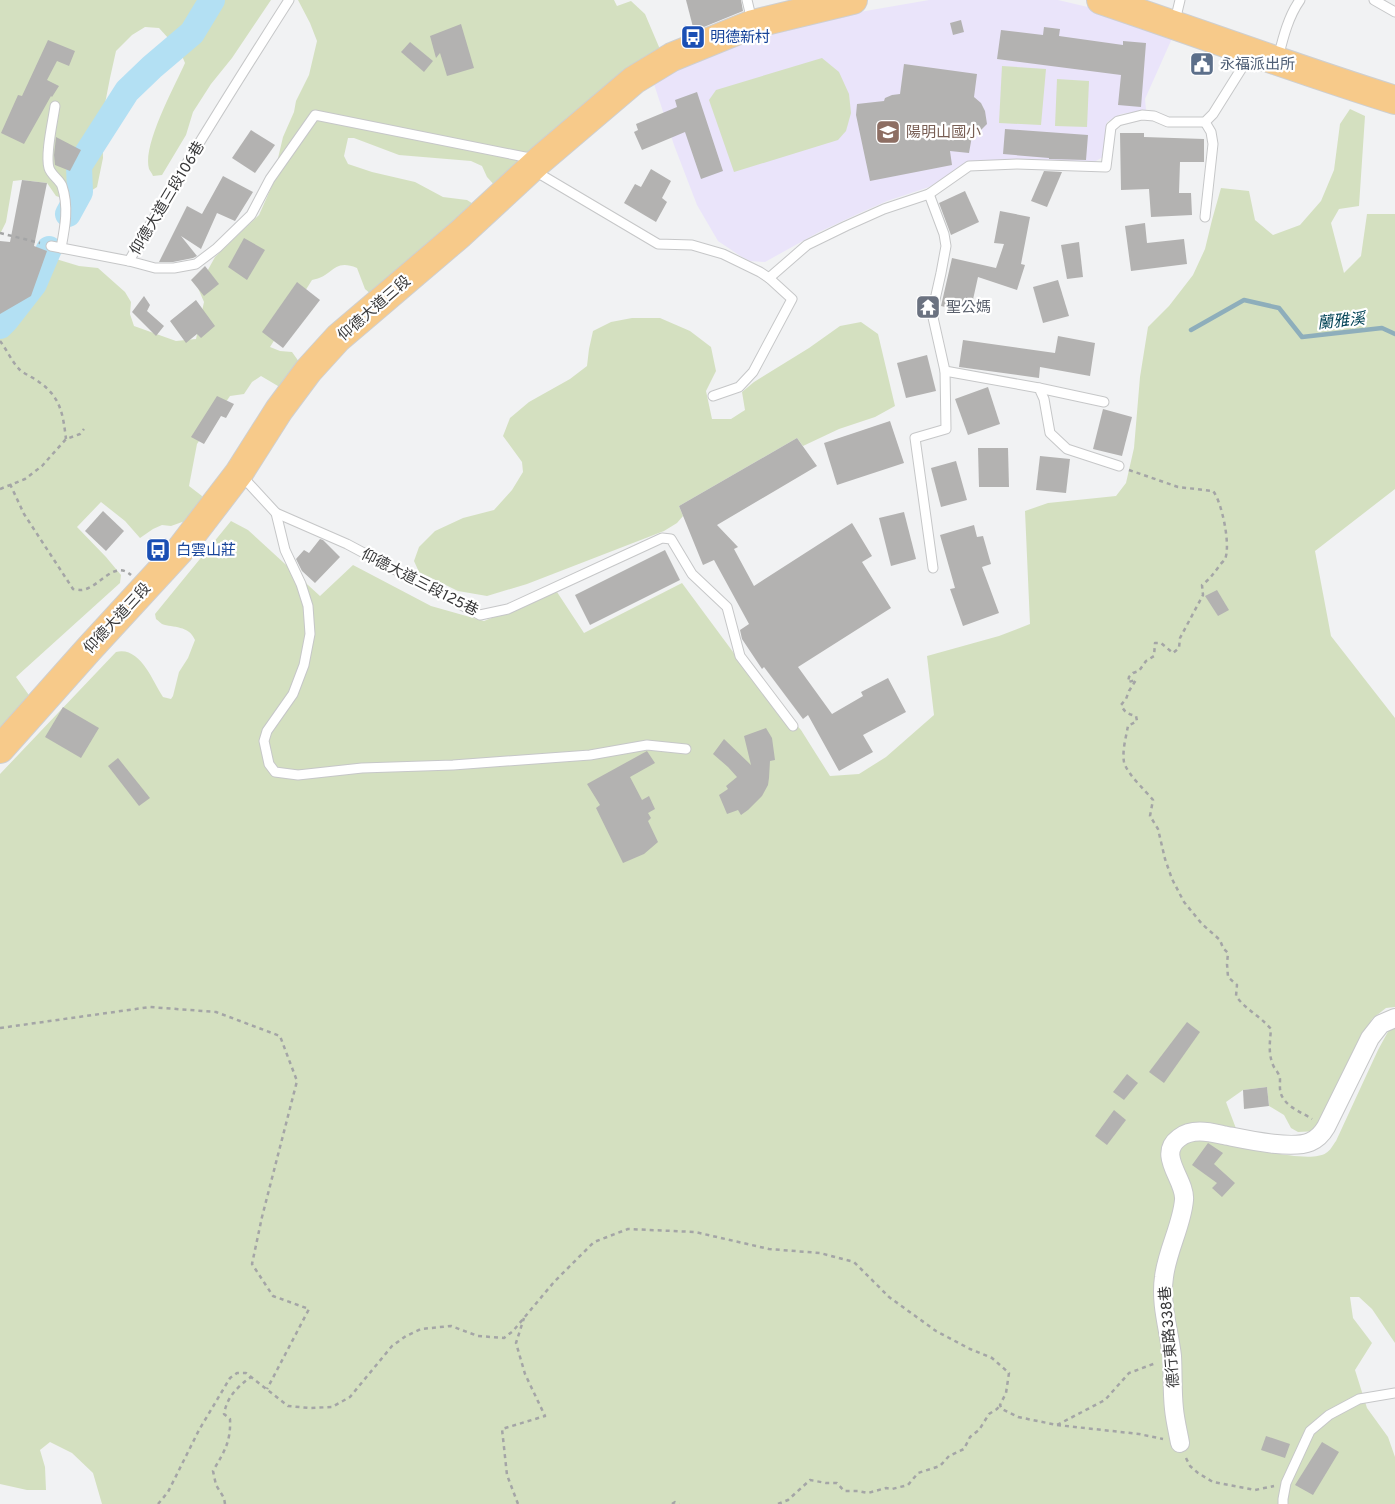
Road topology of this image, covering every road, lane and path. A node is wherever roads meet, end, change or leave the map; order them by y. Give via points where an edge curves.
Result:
1 (289, 0) edge
2 (853, 0) edge
3 (1101, 0) edge
4 (1300, 0) edge
5 (1374, 0) edge
6 (750, 12) edge
7 (1177, 12) edge
8 (1395, 12) edge
9 (1251, 53) junction
10 (1277, 60) junction
11 (1395, 100) edge
12 (56, 106) dead end
13 (1205, 122) junction
14 (535, 164) junction
15 (929, 194) junction
16 (1204, 217) dead end
17 (0, 233) edge
18 (51, 246) joint
19 (61, 248) junction
20 (129, 261) junction
21 (769, 278) junction
22 (1, 342) edge
23 (945, 371) junction
24 (1039, 388) junction
25 (713, 396) dead end
26 (1104, 402) dead end
27 (84, 429) dead end
28 (66, 439) junction
29 (1119, 466) joint
30 (239, 473) junction
31 (10, 484) junction
32 (0, 489) edge
33 (276, 513) junction
34 (933, 568) dead end
35 (145, 588) junction
36 (793, 726) dead end
37 (0, 749) edge
38 (686, 749) dead end
39 (1395, 1018) edge
40 (0, 1028) edge
41 (1326, 1127) junction
42 (525, 1314) junction
43 (1172, 1357) junction
44 (251, 1377) junction
45 (267, 1389) junction
46 (1395, 1393) edge
47 (1000, 1405) junction
48 (1057, 1425) junction
49 (1180, 1443) junction
50 (1286, 1483) junction
51 (158, 1504) edge
52 (224, 1504) edge
53 (518, 1504) edge
54 (672, 1504) edge
55 (679, 1504) edge
56 (778, 1504) edge
57 (1284, 1504) edge

1 - 20 lane, 仰德大道三段106巷 via 161,204
2 - 6 main road, 仰德大道三段
3 - 7 main road
4 - 10 lane via 1287,25
5 - 8 lane
6 - 14 main road, 仰德大道三段 via 634,80
7 - 9 main road
9 - 10 main road
9 - 13 lane
10 - 11 main road
12 - 19 lane via 49,168 62,185 66,210
13 - 15 lane via 1168,122 1142,115 1118,121 1111,127 1106,168 1017,164 968,166
13 - 16 lane via 1213,144
14 - 20 lane, 仰德大道三段106巷 via 315,115 270,179 251,215 217,248 196,264 174,268 155,268
14 - 21 lane via 658,244 692,244 723,254
14 - 30 main road, 仰德大道三段 via 460,234 338,338 279,410
15 - 21 lane via 884,209 807,245
15 - 23 lane via 946,246 932,313
17 - 18 path
18 - 19 lane
19 - 20 lane
21 - 25 lane via 792,299 753,372 739,387
22 - 28 path via 20,371 47,387 57,401
23 - 24 lane
23 - 34 lane via 946,429 915,438
24 - 26 lane
24 - 29 lane via 1050,433 1067,449
27 - 28 path
28 - 31 path via 42,466 25,479
29 - 41 path via 1178,487 1213,491 1222,510 1226,525 1225,558 1202,585 1203,595 1180,638 1179,648 1173,653 1161,643 1155,643 1154,656 1129,677 1128,682 1136,680 1121,705 1124,712 1136,716 1136,722 1128,726 1124,761 1153,800 1150,816 1158,829 1165,859 1180,894 1193,914 1220,940 1228,953 1228,978 1237,985 1236,996 1242,1005 1271,1029 1269,1048 1283,1098 1290,1106
30 - 33 lane, 仰德大道三段125巷
30 - 35 main road, 仰德大道三段 via 180,550
31 - 32 path
31 - 35 path via 24,514 73,589 86,589 118,569 126,570
33 - 36 lane, 仰德大道三段125巷 via 347,544 480,615 508,609 662,538 671,539 692,574 727,607 740,656
33 - 38 lane via 285,550 308,606 310,634 304,665 293,694 267,730 264,741 269,764 275,772 298,775 362,768 580,756 647,745
35 - 37 main road, 仰德大道三段
39 - 41 street, 德行東路338巷 via 1382,1024 1370,1038
40 - 45 path via 150,1008 216,1012 280,1036 298,1081 252,1264 273,1296 309,1309
41 - 43 street, 德行東路338巷 via 1320,1136 1298,1145 1208,1132 1187,1134 1172,1146 1172,1165 1184,1188 1185,1199 1163,1284
42 - 45 path via 504,1338 478,1336 451,1326 422,1329 392,1346 350,1397 332,1406 288,1406
42 - 47 path via 594,1242 628,1229 694,1232 769,1249 820,1253 854,1262 889,1297 936,1332 992,1358 1009,1373 1006,1393
42 - 53 path via 516,1342 525,1374 545,1416 502,1429 507,1475
43 - 48 path via 1129,1373 1105,1400
43 - 49 street, 德行東路338巷 via 1174,1410
44 - 45 path
44 - 51 path via 237,1373 230,1378 168,1492
44 - 52 path via 226,1403 224,1414 230,1419 231,1426 228,1444 213,1471
46 - 50 lane via 1358,1398 1329,1415 1310,1431
47 - 48 path via 1018,1417
47 - 56 path via 970,1436 964,1450 948,1456 940,1466 918,1473 908,1484 868,1493 844,1491 837,1483 810,1480 788,1500
48 - 49 path via 1139,1434
49 - 50 path via 1190,1466 1213,1482 1254,1490
50 - 57 lane
54 - 55 path

